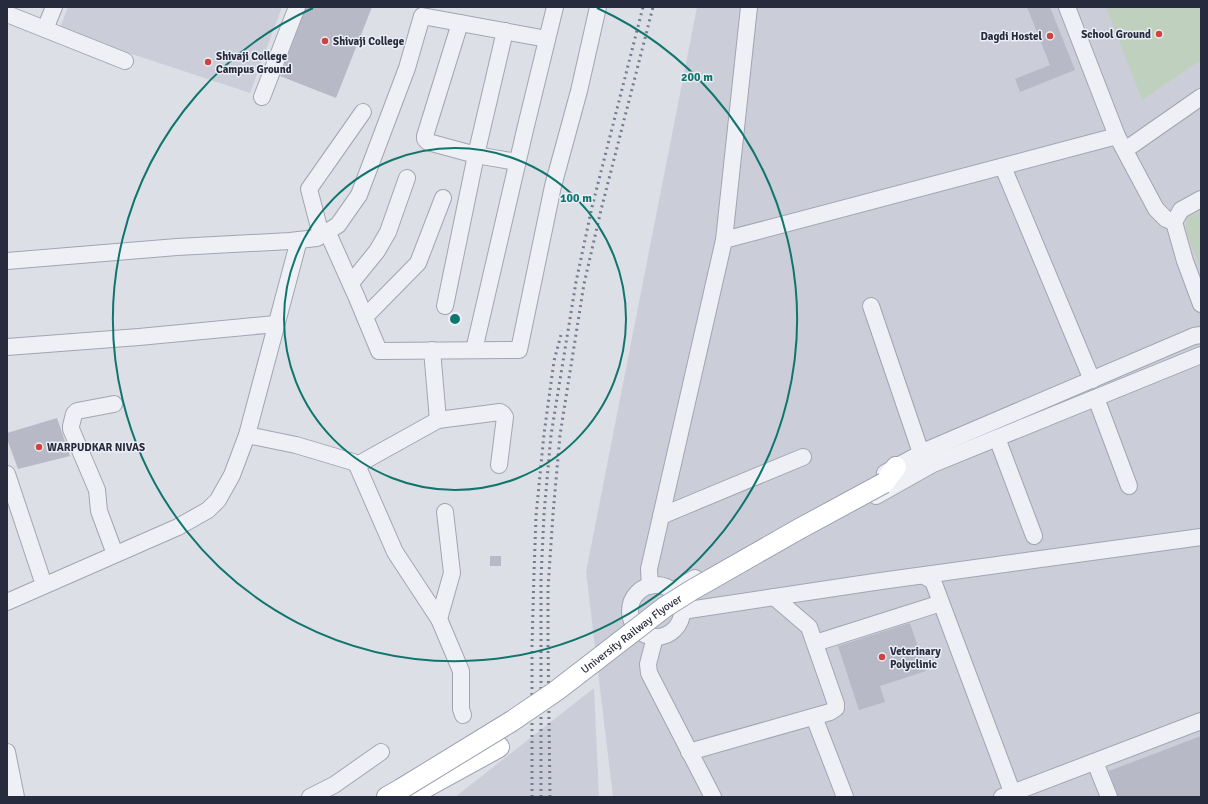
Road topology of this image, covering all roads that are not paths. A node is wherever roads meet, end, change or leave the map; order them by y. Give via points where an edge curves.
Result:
1 (54, 7) edge
2 (296, 7) edge
3 (555, 7) edge
4 (598, 7) edge
5 (749, 7) edge
6 (1067, 7) edge
7 (445, 13) edge
8 (7, 14) edge
9 (460, 23) junction
10 (45, 29) junction
11 (505, 32) junction
12 (547, 39) junction
13 (125, 61) dead end
14 (1201, 96) edge
15 (262, 97) dead end
16 (363, 112) dead end
17 (1117, 136) junction
18 (1125, 150) junction
19 (476, 155) junction
20 (517, 162) junction
21 (1003, 167) junction
22 (407, 178) dead end
23 (444, 198) dead end
24 (1201, 199) edge
25 (1174, 222) junction
26 (324, 233) junction
27 (299, 240) junction
28 (724, 240) junction
29 (7, 261) edge
30 (351, 283) junction
31 (1201, 304) edge
32 (445, 306) dead end
33 (871, 306) dead end
34 (365, 317) junction
35 (276, 324) junction
36 (1201, 335) edge
37 (7, 347) edge
38 (432, 350) junction
39 (474, 350) junction
40 (1201, 355) edge
41 (1092, 380) junction
42 (1096, 398) junction
43 (114, 404) dead end
44 (438, 420) junction
45 (247, 435) junction
46 (997, 438) junction
47 (803, 457) dead end
48 (925, 460) junction
49 (357, 465) junction
50 (499, 465) dead end
51 (7, 474) edge
52 (900, 474) junction
53 (1129, 486) dead end
54 (445, 512) dead end
55 (661, 516) junction
56 (1034, 536) dead end
57 (1201, 537) edge
58 (115, 554) junction
59 (924, 576) junction
60 (44, 586) junction
61 (650, 586) junction
62 (774, 597) junction
63 (7, 602) edge
64 (678, 602) junction
65 (941, 603) junction
66 (439, 619) junction
67 (655, 637) junction
68 (815, 643) junction
69 (463, 715) dead end
70 (814, 717) junction
71 (1201, 721) edge
72 (499, 747) dead end
73 (7, 752) edge
74 (382, 752) dead end
75 (689, 752) junction
76 (1095, 762) junction
77 (1009, 796) edge
78 (16, 797) edge
79 (310, 797) edge
80 (387, 797) edge
81 (408, 797) edge
82 (713, 797) edge
83 (845, 797) edge
84 (1109, 797) edge

1 - 10 street
2 - 15 street
3 - 12 street
4 - 39 street via 579,91 553,186 519,350
5 - 28 street
6 - 17 street
7 - 9 street
7 - 26 street via 422,16 407,68 359,194 338,224
8 - 10 street
9 - 11 street
9 - 19 street via 425,139
10 - 13 street
11 - 12 street
11 - 19 street
12 - 20 street
14 - 18 street
16 - 26 street via 309,189
17 - 18 street
17 - 21 street
18 - 25 street via 1156,208 1166,219
19 - 20 street
19 - 32 street
20 - 39 street
21 - 28 street
21 - 41 street
22 - 30 street via 388,232 377,251
23 - 34 street via 418,262
24 - 25 street via 1181,210
25 - 31 street
26 - 27 street via 317,238
26 - 30 street
27 - 29 street
27 - 35 street
28 - 55 street
30 - 34 street
33 - 48 street
34 - 38 street via 379,351
35 - 37 street
35 - 45 street
36 - 41 street
38 - 39 street
38 - 44 street
40 - 42 street
41 - 48 street
42 - 46 street
42 - 53 street
43 - 58 street via 77,411 71,426 97,490 99,512
44 - 49 street
44 - 50 street via 500,412 503,414
45 - 49 street via 296,446
45 - 58 street via 225,489 208,510 178,528
46 - 48 street
46 - 56 street
47 - 55 street
48 - 52 street
49 - 66 street via 396,552
51 - 60 street
52 - 64 street
52 - 80 main road, University Railway Flyover, bridge via 692,590 665,607 556,691 512,721
54 - 66 street via 452,573
55 - 61 street via 649,569
57 - 59 street
58 - 60 street
59 - 62 street
59 - 65 street via 933,581
60 - 63 street
61 - 64 street via 665,587
61 - 67 street via 632,600 630,615 637,629 643,634
62 - 64 street
62 - 68 street via 809,627
64 - 67 street via 681,619 678,626 666,636
65 - 68 street
65 - 77 street
66 - 69 street via 460,671
67 - 75 street via 648,664 649,673
68 - 70 street via 836,708
70 - 75 street
70 - 83 street
71 - 76 street
72 - 81 main road
73 - 78 street
74 - 79 street via 334,785
75 - 82 street
76 - 77 street
76 - 84 street

